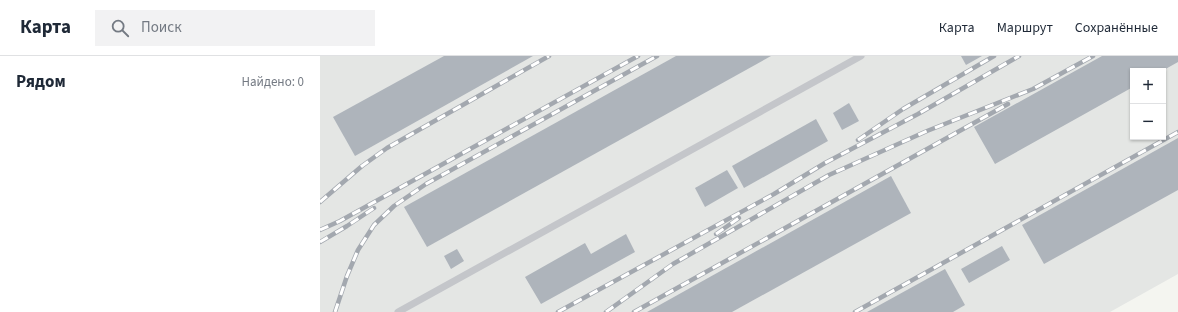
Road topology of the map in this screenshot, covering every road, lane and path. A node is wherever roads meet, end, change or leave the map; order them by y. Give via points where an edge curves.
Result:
1 (861, 56) edge
2 (398, 312) edge

1 - 2 lane

